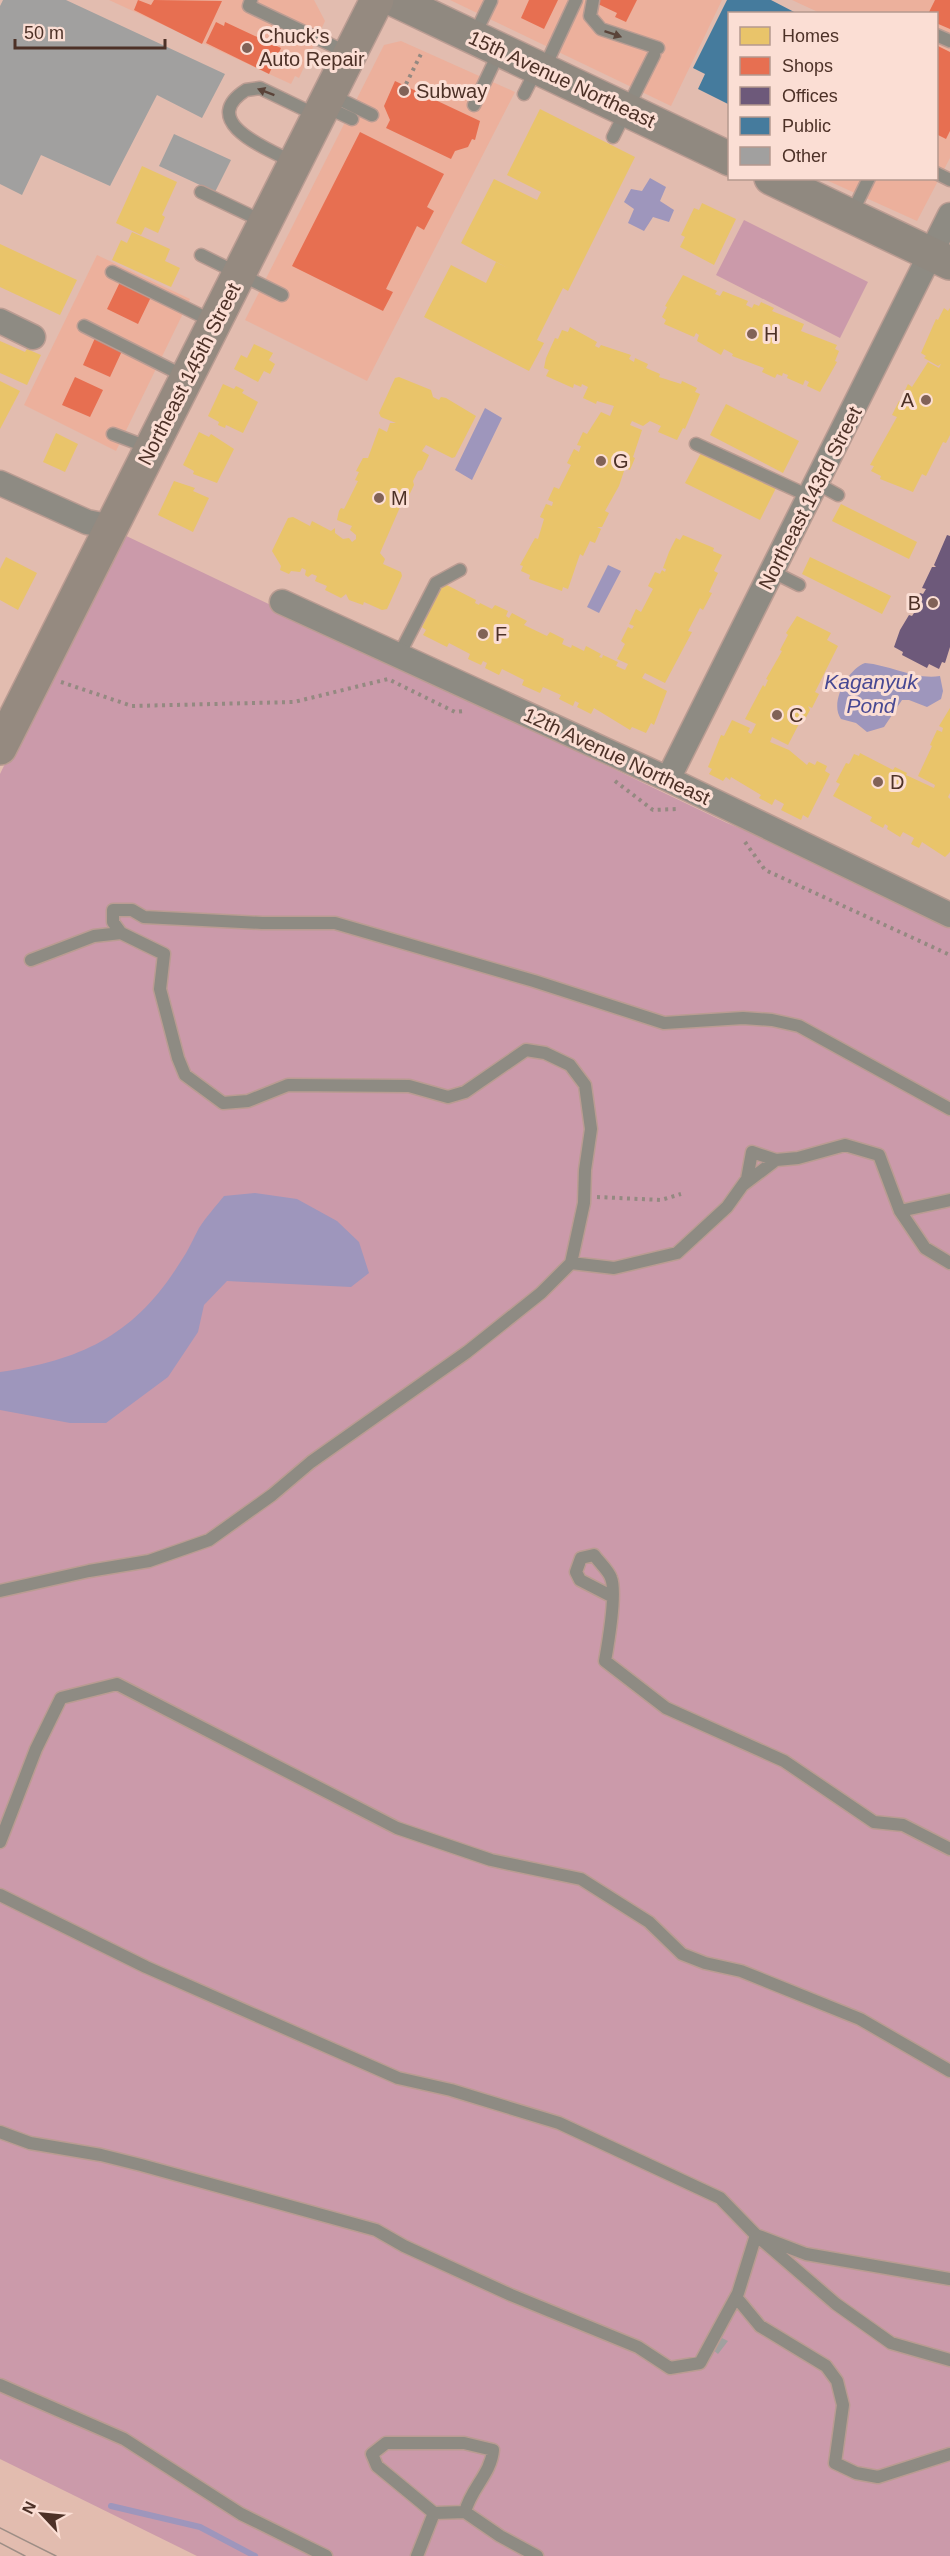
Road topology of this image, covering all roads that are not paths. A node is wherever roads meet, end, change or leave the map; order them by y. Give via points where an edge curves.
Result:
1 (252, 0) edge
2 (377, 0) edge
3 (395, 0) edge
4 (491, 1) edge
5 (584, 1) edge
6 (487, 44) junction
7 (350, 54) junction
8 (535, 78) junction
9 (474, 105) dead end
10 (331, 109) junction
11 (372, 115) dead end
12 (620, 123) junction
13 (728, 159) edge
14 (296, 163) junction
15 (775, 180) edge
16 (868, 180) edge
17 (201, 192) dead end
18 (950, 215) edge
19 (850, 216) junction
20 (265, 223) junction
21 (201, 255) dead end
22 (940, 259) edge
23 (112, 272) dead end
24 (240, 274) junction
25 (282, 295) dead end
26 (0, 321) edge
27 (215, 322) junction
28 (84, 326) dead end
29 (33, 337) dead end
30 (187, 378) junction
31 (113, 434) dead end
32 (696, 444) dead end
33 (152, 448) junction
34 (0, 483) edge
35 (822, 492) junction
36 (112, 527) junction
37 (460, 570) dead end
38 (773, 572) junction
39 (799, 585) dead end
40 (282, 602) dead end
41 (399, 656) junction
42 (0, 748) edge
43 (668, 779) junction
44 (950, 915) edge
45 (121, 933) junction
46 (31, 960) dead end
47 (950, 1109) edge
48 (776, 1160) junction
49 (743, 1185) junction
50 (950, 1200) edge
51 (900, 1211) junction
52 (571, 1263) junction
53 (950, 1263) edge
54 (0, 1591) edge
55 (611, 1596) dead end
56 (0, 1842) edge
57 (950, 1849) edge
58 (0, 1894) edge
59 (950, 2071) edge
60 (0, 2132) edge
61 (756, 2235) junction
62 (950, 2279) edge
63 (736, 2297) junction
64 (950, 2360) edge
65 (0, 2385) edge
66 (950, 2454) edge
67 (465, 2512) junction
68 (434, 2513) junction
69 (326, 2556) edge
70 (417, 2556) edge
71 (537, 2556) edge

1 - 7 lane via 249,6
2 - 7 main road, Northeast 145th Street
3 - 6 main road, 15th Avenue Northeast
4 - 6 lane
5 - 8 lane
5 -> 12 lane via 601,29 656,51
6 - 8 main road, 15th Avenue Northeast
6 - 9 lane
7 - 10 main road, Northeast 145th Street
8 - 12 main road, 15th Avenue Northeast
10 - 11 lane
10 - 14 main road, Northeast 145th Street
10 -> 14 lane via 260,88 246,90 233,104 230,118 235,129
12 - 13 main road, 15th Avenue Northeast
14 - 20 main road, Northeast 145th Street
15 - 19 main road
16 - 19 lane
17 - 20 lane
18 - 22 street, Northeast 143rd Street
19 - 22 main road
20 - 24 main road, Northeast 145th Street
21 - 24 lane
22 - 35 street, Northeast 143rd Street
23 - 27 lane
24 - 25 lane
24 - 27 main road, Northeast 145th Street
26 - 29 street
27 - 30 main road, Northeast 145th Street
28 - 30 lane
30 - 33 main road, Northeast 145th Street
31 - 33 lane
32 - 35 lane
33 - 36 main road, Northeast 145th Street
34 - 36 street via 87,522
35 - 38 street, Northeast 143rd Street
36 - 42 main road, Northeast 145th Street
37 - 41 lane via 436,583
38 - 39 lane
38 - 43 street, Northeast 143rd Street
40 - 41 street, 12th Avenue Northeast
41 - 43 street, 12th Avenue Northeast
43 - 44 street, 12th Avenue Northeast
45 - 46 lane via 94,936
45 - 47 lane via 113,922 113,910 119,908 144,917 335,923 664,1023 743,1018 799,1026
45 - 52 lane via 164,954 160,989 185,1075 223,1103 248,1101 288,1085 409,1086 448,1097 465,1092 526,1050 545,1053 570,1065 585,1085 591,1129
48 - 49 lane
48 - 49 lane via 752,1152
48 - 51 lane via 845,1145 879,1155
49 - 52 lane via 727,1208 677,1253 614,1268
50 - 51 lane
51 - 53 lane via 925,1248
52 - 54 lane via 541,1293 467,1352 209,1540 149,1561
55 - 57 lane via 605,1661 666,1708 784,1761 874,1822 903,1825
56 - 59 lane via 36,1749 61,1698 117,1684 397,1828 491,1860 581,1879 649,1923 682,1954 741,1971 860,2019
58 - 61 lane via 146,1967 398,2078 559,2123 720,2198
60 - 63 lane via 30,2143 141,2165 376,2230 511,2295 638,2347 670,2368 700,2363
61 - 62 lane via 807,2254
61 - 63 lane
61 - 64 lane via 836,2304 891,2343
63 - 66 lane via 760,2326 826,2366 837,2381 843,2405 835,2463 856,2473 878,2477
65 - 69 lane via 124,2439 241,2514
67 - 68 lane
67 - 68 lane via 469,2496 492,2464 493,2450 464,2443 386,2444 372,2454 377,2466
67 - 71 lane
68 - 70 lane

